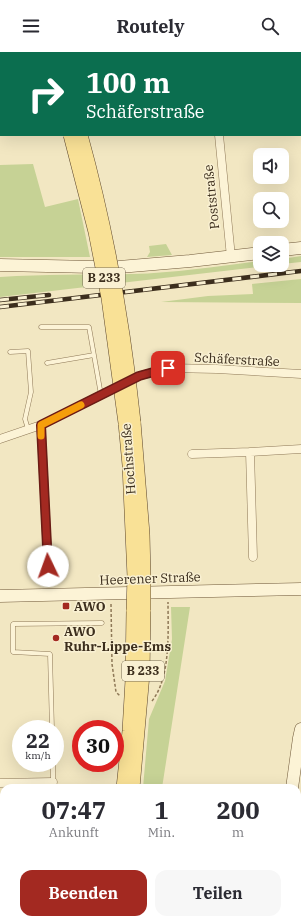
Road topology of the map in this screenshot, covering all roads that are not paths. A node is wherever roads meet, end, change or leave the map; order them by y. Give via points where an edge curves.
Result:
1 (70, 136) edge
2 (81, 136) edge
3 (219, 136) edge
4 (301, 248) edge
5 (289, 249) edge
6 (253, 254) edge
7 (231, 257) junction
8 (0, 264) edge
9 (94, 267) dead end
10 (120, 267) dead end
11 (41, 327) dead end
12 (10, 352) dead end
13 (94, 355) junction
14 (47, 363) dead end
15 (301, 374) edge
16 (101, 395) junction
17 (130, 422) junction
18 (41, 425) junction
19 (28, 428) junction
20 (0, 439) edge
21 (301, 449) edge
22 (250, 452) junction
23 (192, 454) dead end
24 (254, 557) dead end
25 (48, 566) dead end
26 (301, 589) edge
27 (0, 596) edge
28 (139, 610) junction
29 (102, 623) dead end
30 (52, 720) edge
31 (301, 729) edge
32 (53, 772) edge
33 (53, 782) joint
34 (0, 783) edge
35 (123, 784) edge
36 (133, 784) edge
37 (293, 784) edge

1 - 17 main road, Hochstraße / B 233, bridge via 95,232
2 - 17 main road, Hochstraße / B 233, bridge via 105,230 117,296 128,363
3 - 7 street, Poststraße
4 - 5 street
6 - 7 street
7 - 10 street
8 - 9 street
11 - 13 lane via 89,328
12 - 19 lane via 28,351 31,392 25,419
13 - 14 lane
13 - 16 lane
15 - 16 street, Schäferstraße via 168,368 139,376
16 - 18 street, Schäferstraße
17 - 28 main road, Hochstraße / B 233, bridge via 129,465 139,577
18 - 19 street, Schäferstraße
18 - 25 street
19 - 20 street, Schäferstraße
21 - 22 street
22 - 23 street
22 - 24 street
26 - 27 street, Heerener Straße
28 - 35 main road, Hochstraße / B 233
28 - 36 main road, Hochstraße / B 233 via 143,674
29 - 30 lane via 14,624 13,652 50,654
31 - 37 street
32 - 33 lane
33 - 34 street

